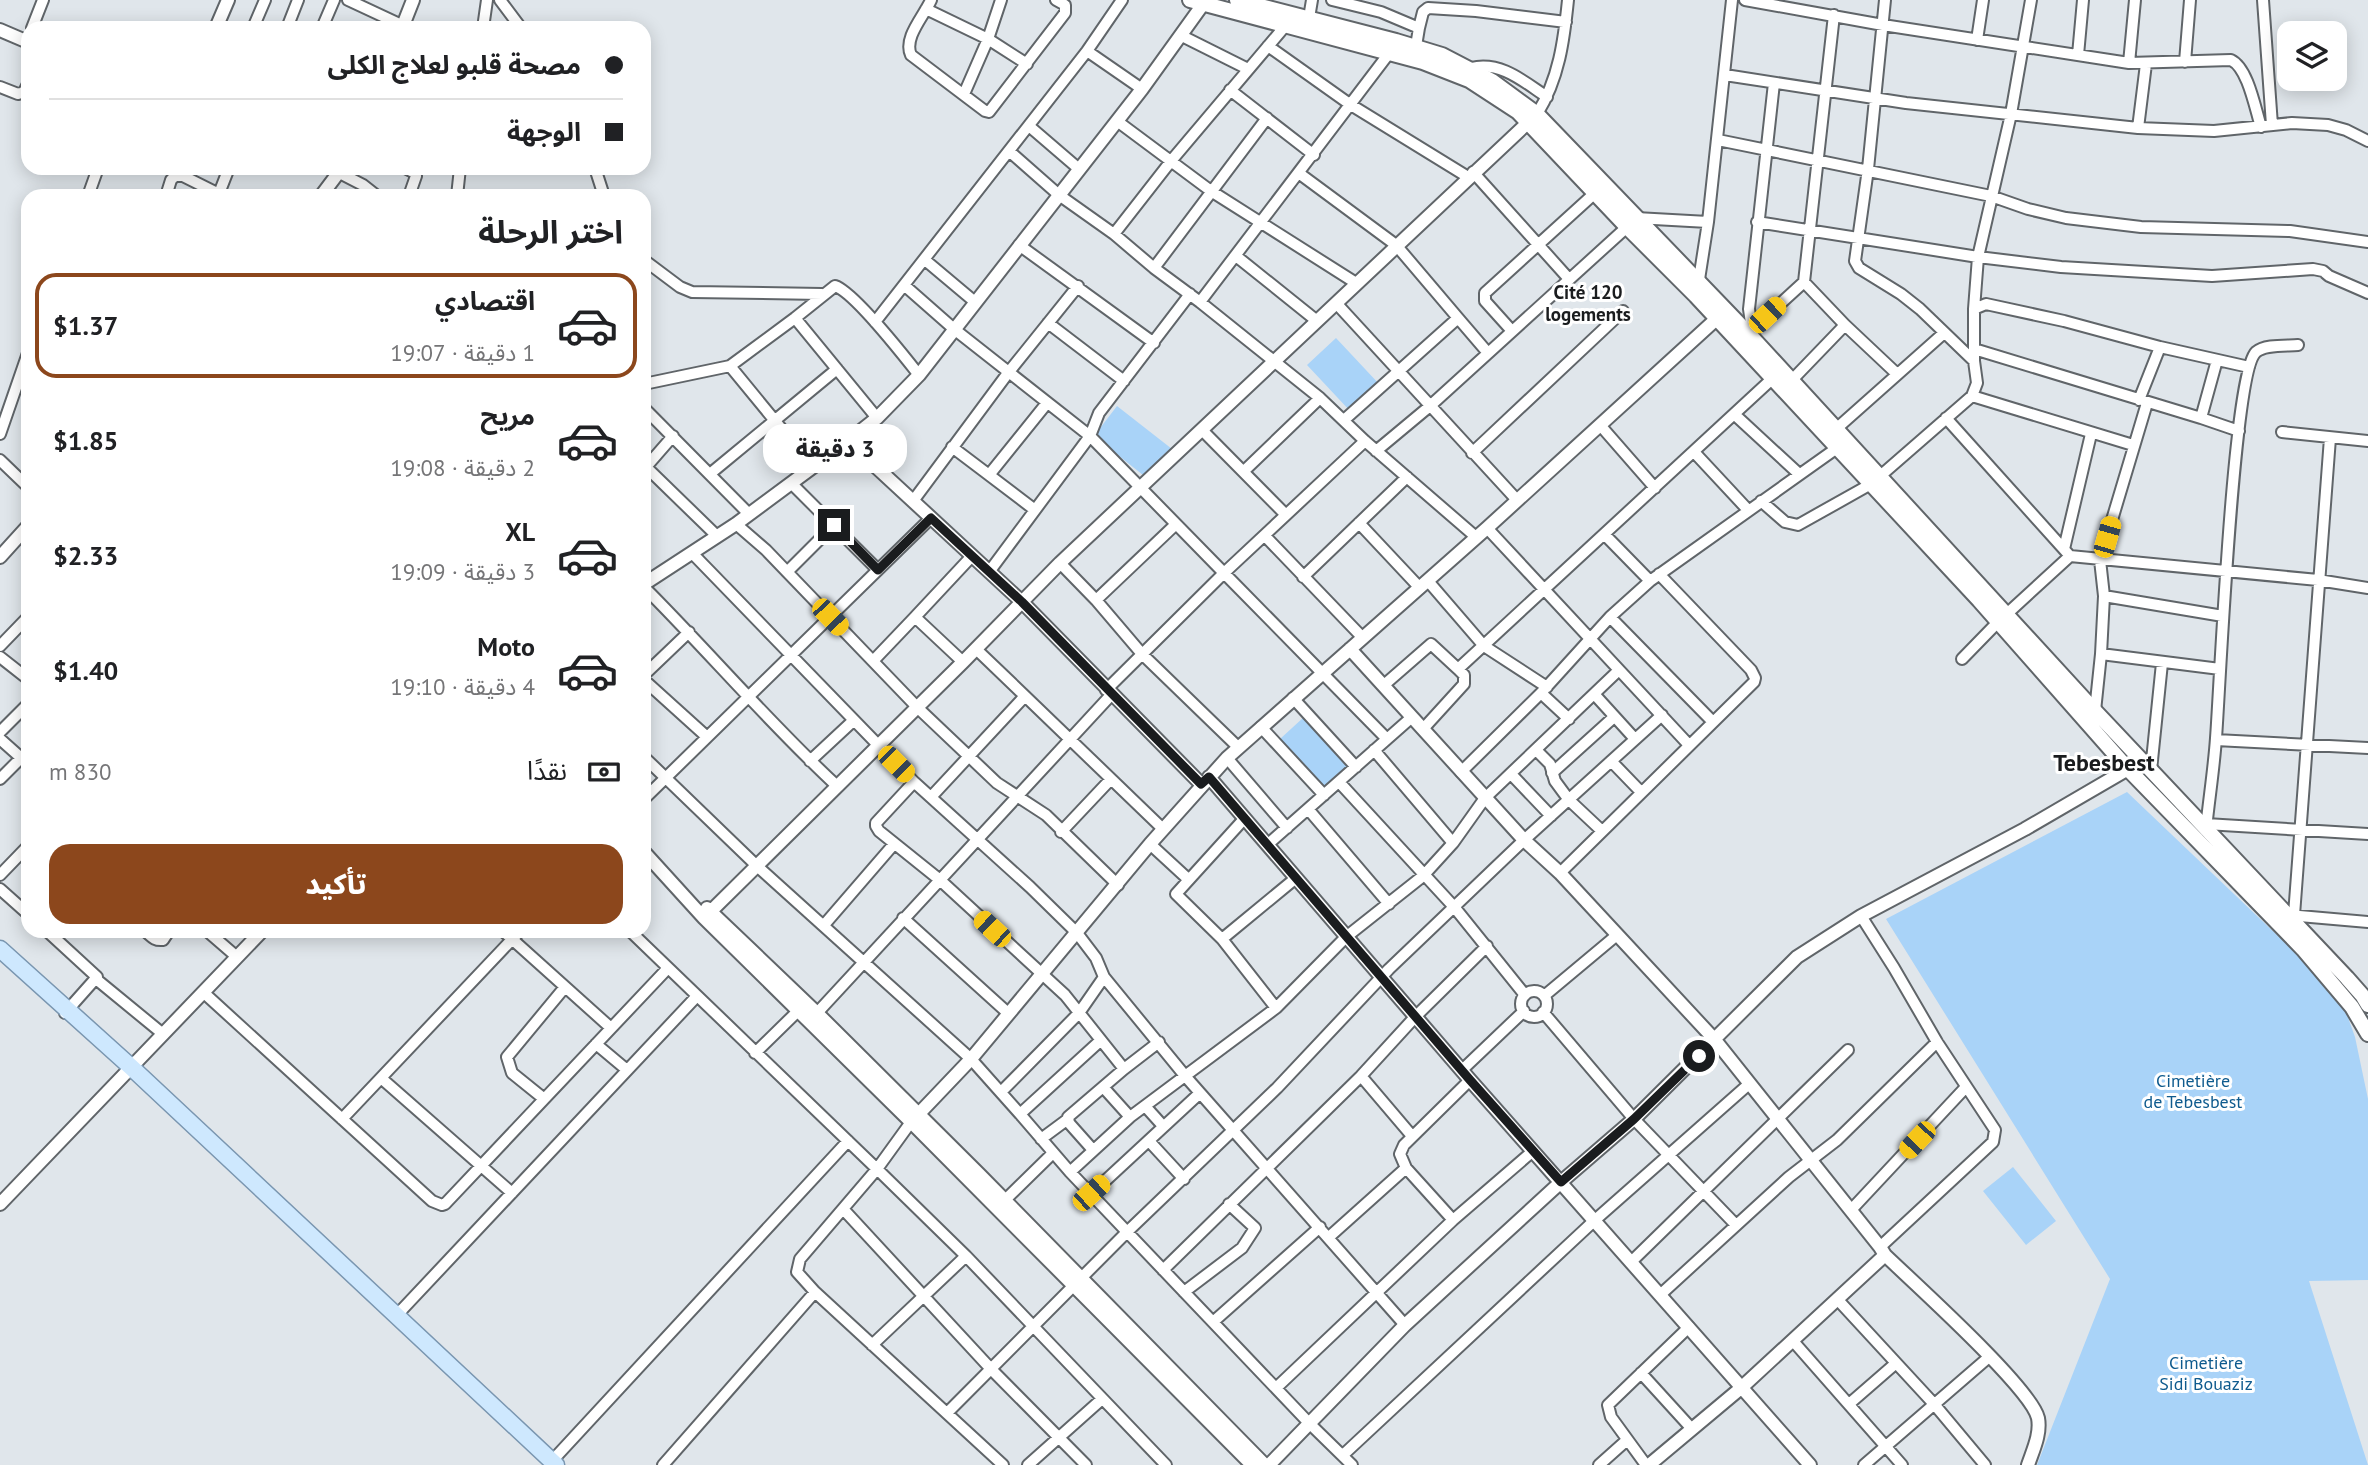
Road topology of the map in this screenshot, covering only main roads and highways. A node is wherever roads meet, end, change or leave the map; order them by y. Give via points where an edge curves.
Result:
1 (1190, 0) edge
2 (1237, 0) edge
3 (1206, 2) edge
4 (1264, 3) edge
5 (1532, 118) junction
6 (1631, 222) junction
7 (1721, 314) junction
8 (1876, 480) junction
9 (2002, 618) junction
10 (0, 949) edge
11 (0, 959) edge
12 (2368, 1005) edge
13 (65, 1013) junction
14 (2367, 1031) edge
15 (128, 1070) junction
16 (551, 1464) edge

1 - 3 main road
2 - 4 main road
3 - 5 main road via 1449,71
4 - 5 main road via 1416,46 1471,68 1505,90
5 - 6 main road
5 - 6 main road via 1595,193
6 - 7 main road
7 - 8 main road via 1837,448
7 - 8 main road via 1750,331
8 - 9 main road
9 - 12 main road via 2206,826
9 - 14 main road via 2128,769 2303,949
10 - 13 main road
11 - 13 main road
13 - 15 main road
15 - 16 main road
15 - 16 main road

